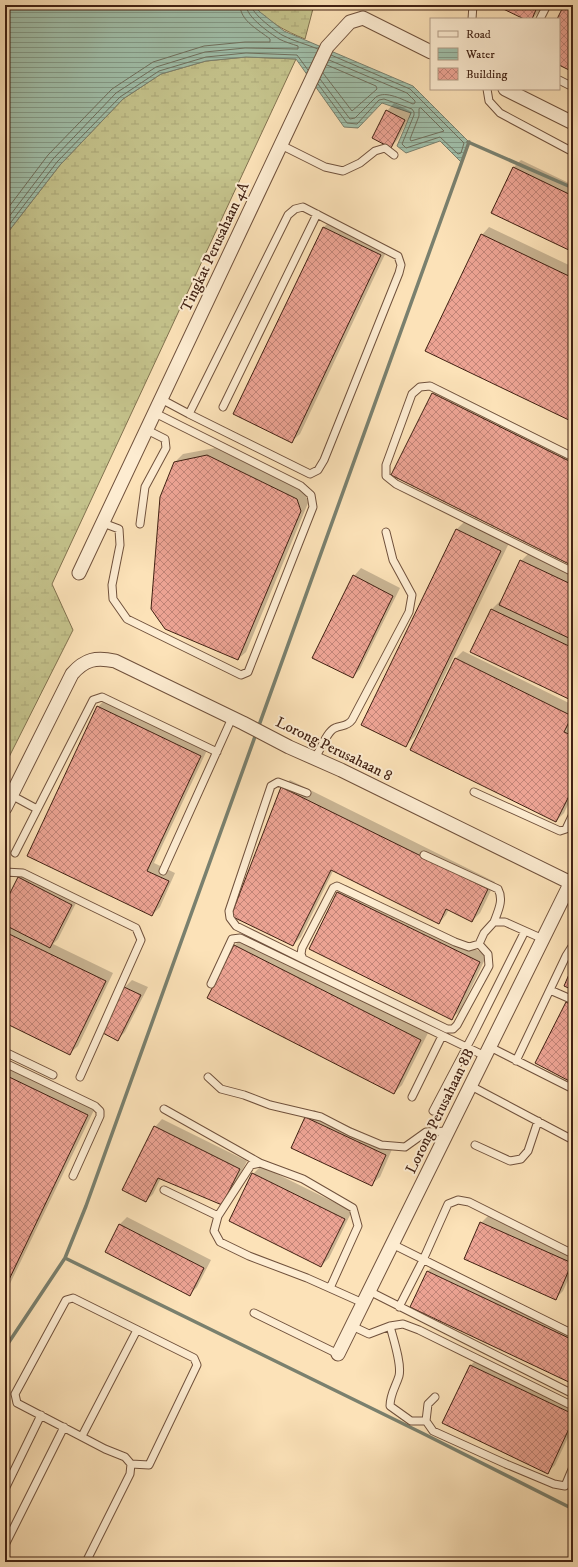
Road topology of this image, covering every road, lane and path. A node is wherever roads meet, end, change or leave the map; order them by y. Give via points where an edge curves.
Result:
1 (473, 5) edge
2 (547, 5) edge
3 (472, 18) edge
4 (540, 18) edge
5 (430, 52) edge
6 (560, 80) edge
7 (573, 87) edge
8 (487, 90) edge
9 (507, 90) edge
10 (573, 122) edge
11 (281, 145) junction
12 (573, 152) edge
13 (394, 155) dead end
14 (317, 214) junction
15 (161, 399) junction
16 (223, 407) dead end
17 (155, 413) junction
18 (189, 414) junction
19 (147, 430) junction
20 (573, 457) edge
21 (103, 523) junction
22 (140, 524) dead end
23 (386, 532) dead end
24 (573, 572) edge
25 (80, 573) dead end
26 (238, 720) junction
27 (217, 752) junction
28 (315, 758) junction
29 (474, 792) dead end
30 (307, 793) dead end
31 (11, 795) junction
32 (5, 808) edge
33 (37, 809) junction
34 (573, 814) edge
35 (15, 853) dead end
36 (424, 855) dead end
37 (163, 871) dead end
38 (5, 872) edge
39 (572, 882) edge
40 (494, 922) junction
41 (525, 931) junction
42 (543, 940) junction
43 (478, 944) junction
44 (573, 945) edge
45 (303, 959) junction
46 (211, 984) dead end
47 (550, 990) junction
48 (573, 1000) edge
49 (442, 1036) junction
50 (466, 1047) junction
51 (5, 1052) edge
52 (487, 1052) junction
53 (516, 1060) junction
54 (5, 1063) edge
55 (53, 1076) dead end
56 (208, 1076) dead end
57 (80, 1077) dead end
58 (471, 1086) junction
59 (573, 1089) edge
60 (412, 1097) dead end
61 (164, 1109) dead end
62 (432, 1111) dead end
63 (538, 1121) junction
64 (448, 1131) junction
65 (573, 1140) edge
66 (475, 1145) dead end
67 (260, 1164) junction
68 (73, 1176) dead end
69 (164, 1190) dead end
70 (218, 1216) junction
71 (392, 1244) junction
72 (573, 1254) edge
73 (423, 1260) junction
74 (330, 1288) junction
75 (369, 1291) junction
76 (363, 1304) junction
77 (399, 1307) junction
78 (254, 1313) dead end
79 (352, 1326) junction
80 (390, 1326) junction
81 (137, 1330) junction
82 (573, 1334) edge
83 (338, 1354) joint
84 (573, 1394) edge
85 (435, 1397) dead end
86 (573, 1406) edge
87 (41, 1415) junction
88 (426, 1421) junction
89 (64, 1427) junction
90 (82, 1436) junction
91 (131, 1464) junction
92 (573, 1467) edge
93 (5, 1489) edge
94 (5, 1545) edge
95 (86, 1562) edge

1 - 3 lane
2 - 4 lane
5 - 11 street, Tingkat Perusahaan 4A via 362,18 350,22 327,47
6 - 7 lane
8 - 12 lane via 489,101 500,113
9 - 10 street
11 - 13 lane via 324,168 343,171 360,163 375,151 385,148
11 - 15 street, Tingkat Perusahaan 4A
14 - 16 lane
14 - 18 lane via 303,207 288,215
14 - 18 lane via 398,256 401,264 318,470 310,474
15 - 17 street, Tingkat Perusahaan 4A
15 - 18 lane
17 - 19 street, Tingkat Perusahaan 4A
17 - 21 lane via 301,486 311,495 313,507 248,672 241,675 127,619 113,599 112,585 120,545 119,530
19 - 21 street, Tingkat Perusahaan 4A
19 - 22 lane via 165,439 166,448 145,487
20 - 24 lane via 430,386 420,387 412,394 386,464 386,476 396,484
21 - 25 street, Tingkat Perusahaan 4A
23 - 28 lane via 393,560 412,595 410,612 352,720 345,726 331,731
26 - 27 lane
26 - 28 street, Lorong Perusahaan 8
26 - 31 street, Lorong Perusahaan 8 via 115,662 102,658 90,660 79,666 72,674
27 - 33 lane via 102,697 93,700
27 - 37 lane
28 - 39 street, Lorong Perusahaan 8
29 - 34 lane via 560,831 566,829
30 - 45 lane via 278,782 271,786 228,911 236,926
31 - 32 street
31 - 33 lane
33 - 35 lane
36 - 40 lane via 498,889 501,894
38 - 57 lane via 22,873 136,928 141,940
39 - 42 street, Lorong Perusahaan 8B
40 - 41 lane via 505,922
40 - 43 lane
41 - 42 lane
41 - 50 lane
42 - 52 street, Lorong Perusahaan 8B
43 - 45 lane via 469,947 455,942 336,886 302,948
43 - 45 lane via 488,954 489,966 458,1025 453,1029 447,1029
44 - 47 lane
46 - 49 lane via 232,939 240,938
47 - 48 lane
47 - 53 lane
49 - 50 lane
49 - 60 lane
50 - 52 lane
50 - 62 lane
51 - 55 lane
52 - 53 lane
52 - 58 street, Lorong Perusahaan 8B
53 - 59 lane
54 - 68 lane via 95,1106 100,1111
56 - 64 lane via 221,1089 276,1107 321,1117 381,1145 405,1148 426,1132
58 - 63 lane
58 - 64 street, Lorong Perusahaan 8B
61 - 67 lane
63 - 65 lane
63 - 66 lane via 528,1151 521,1159 510,1161
64 - 71 street, Lorong Perusahaan 8B
67 - 70 lane via 251,1165
67 - 74 lane via 303,1179 353,1208 358,1226
69 - 70 lane
70 - 74 lane via 214,1231 220,1242
71 - 73 lane
71 - 75 street, Lorong Perusahaan 8B
72 - 73 lane via 469,1202 458,1200 448,1204
73 - 77 lane
73 - 82 lane
74 - 76 lane
75 - 76 street, Lorong Perusahaan 8B
75 - 77 lane
76 - 79 street, Lorong Perusahaan 8B
77 - 84 lane
78 - 83 lane
79 - 80 lane via 369,1334
79 - 83 street, Lorong Perusahaan 8B
80 - 86 lane via 403,1324 419,1330
80 - 88 lane via 400,1374 390,1398 390,1406 411,1421
81 - 87 lane via 72,1298 66,1300 15,1394 17,1403
81 - 90 lane
81 - 91 lane via 194,1358 198,1365 149,1465
85 - 88 lane via 428,1404
87 - 89 lane
87 - 93 lane
88 - 92 lane via 433,1431 554,1484 565,1486
89 - 90 lane
89 - 94 lane
90 - 91 lane via 125,1457
91 - 95 lane via 130,1474

